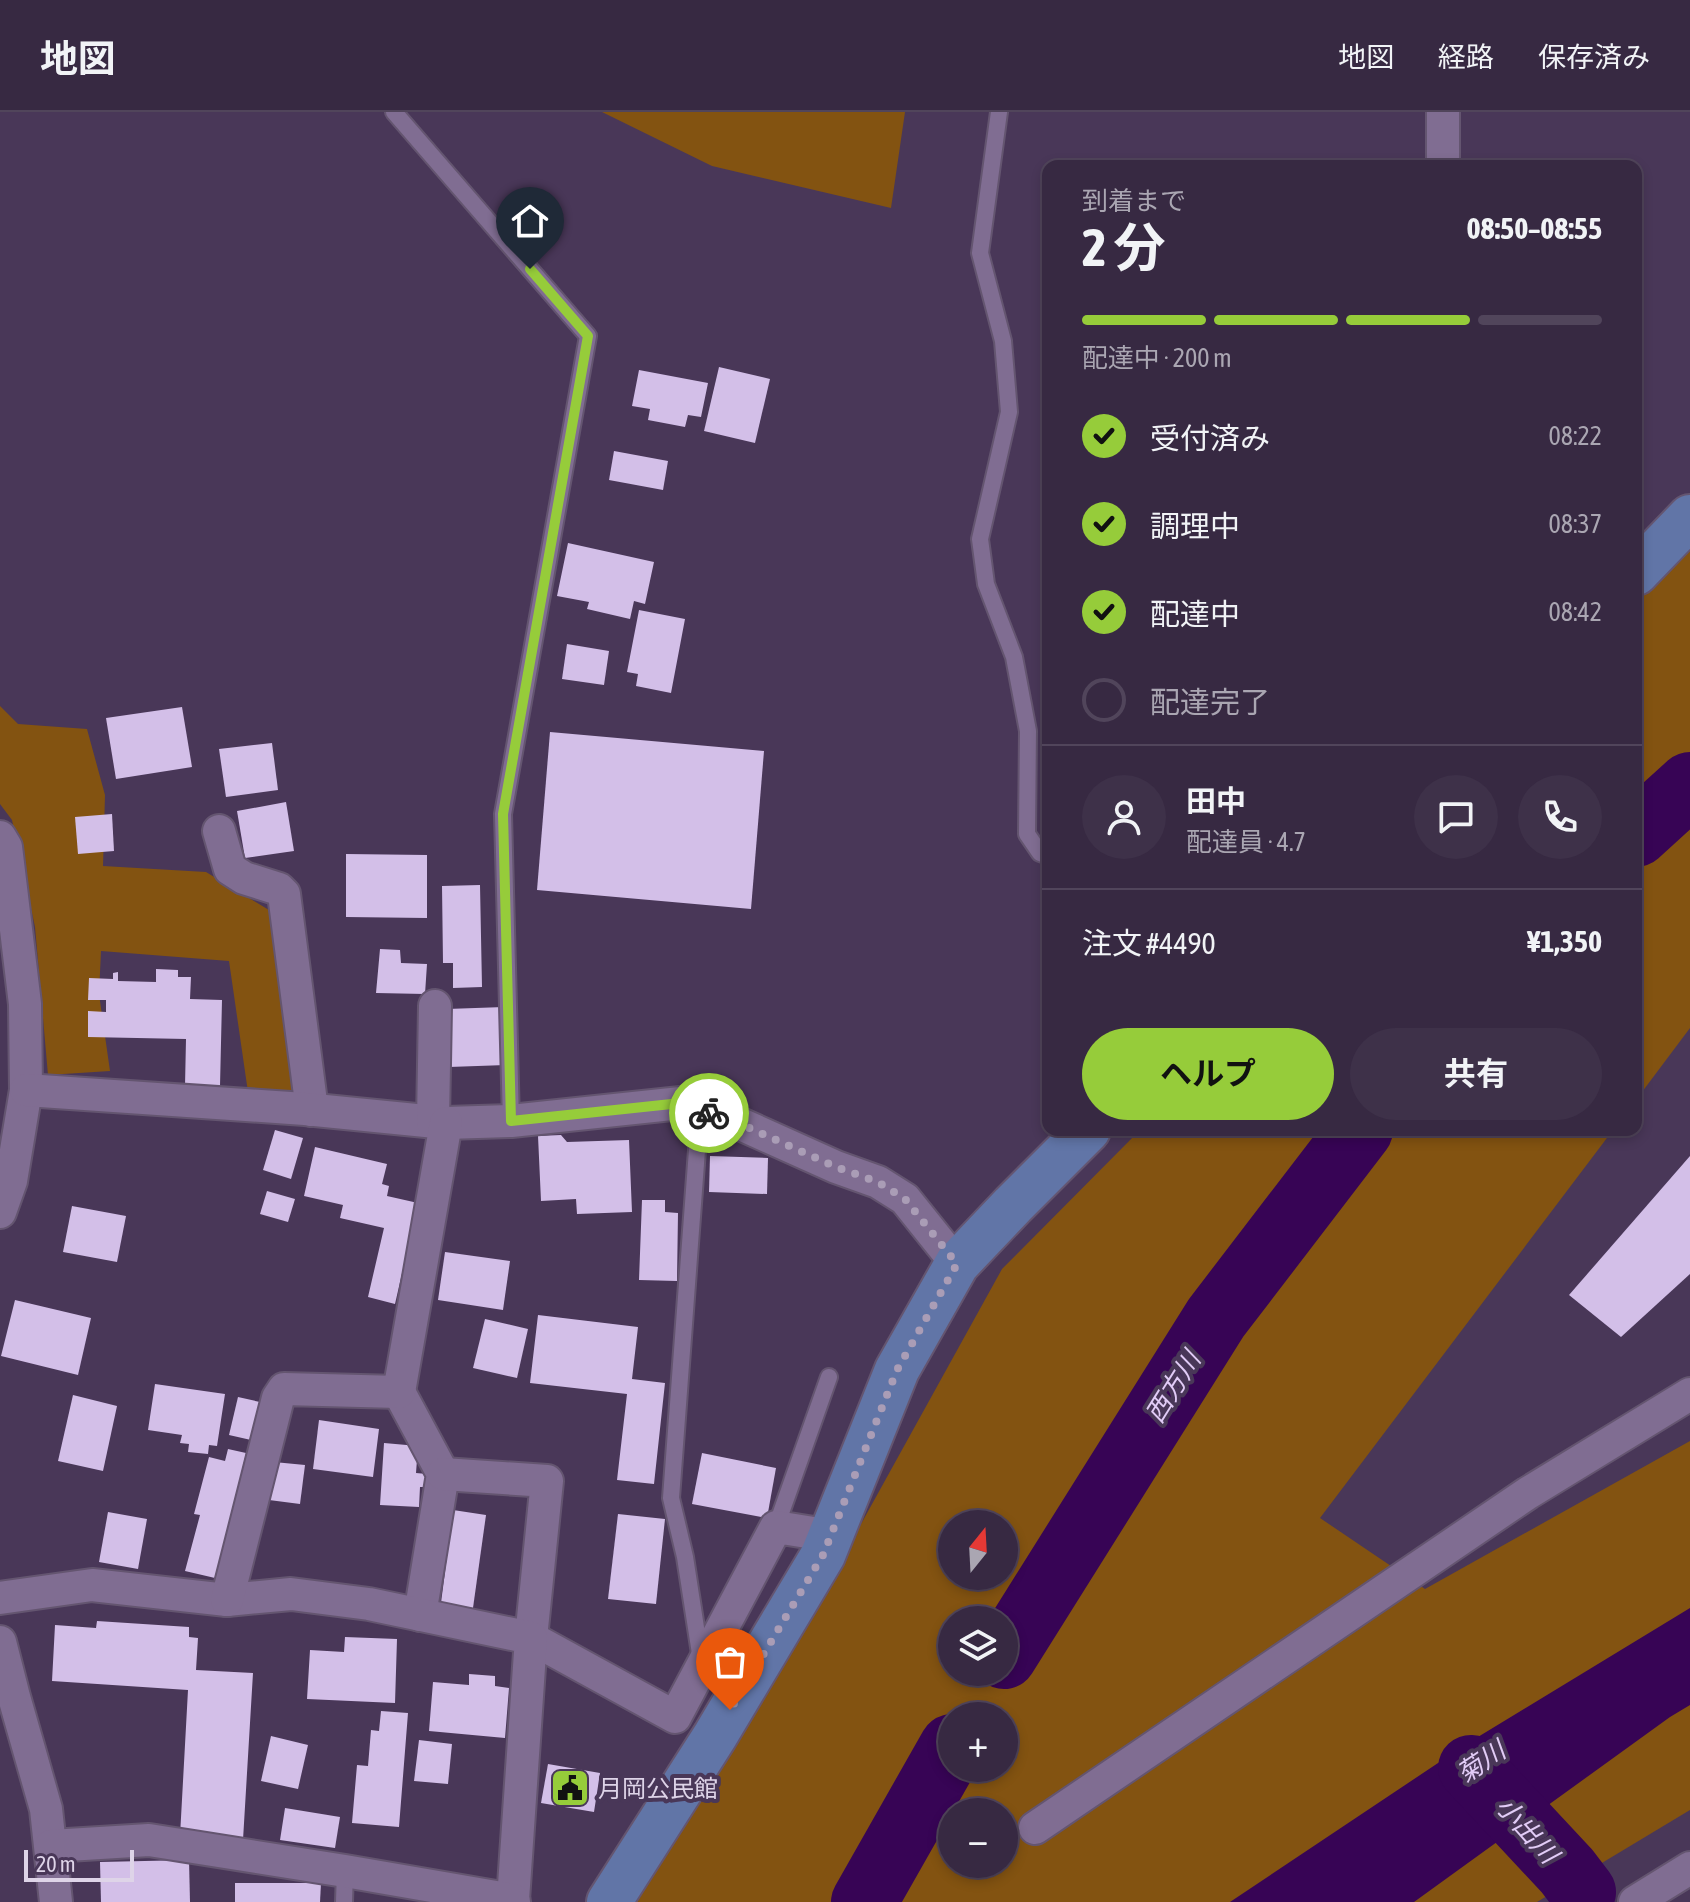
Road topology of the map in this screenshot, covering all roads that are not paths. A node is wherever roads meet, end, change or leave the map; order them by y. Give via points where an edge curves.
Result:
1 (394, 112) edge
2 (999, 112) edge
3 (1443, 112) edge
4 (1443, 160) edge
5 (1690, 517) edge
6 (1642, 567) edge
7 (219, 831) dead end
8 (0, 837) edge
9 (1042, 854) edge
10 (435, 1006) dead end
11 (26, 1090) junction
12 (312, 1110) junction
13 (700, 1110) junction
14 (511, 1121) junction
15 (439, 1123) junction
16 (1082, 1136) edge
17 (0, 1212) edge
18 (957, 1264) junction
19 (829, 1377) dead end
20 (399, 1392) junction
21 (1690, 1394) edge
22 (443, 1474) junction
23 (776, 1527) junction
24 (832, 1536) junction
25 (0, 1598) edge
26 (227, 1600) junction
27 (420, 1615) junction
28 (531, 1638) junction
29 (0, 1642) edge
30 (702, 1666) junction
31 (1035, 1828) dead end
32 (51, 1846) junction
33 (1690, 1868) edge
34 (344, 1886) edge
35 (51, 1901) edge
36 (514, 1901) edge
37 (609, 1902) edge
38 (1635, 1902) edge

1 - 14 lane via 588,336 503,814
2 - 9 lane via 980,253 1003,341 1009,412 980,539 986,584 1014,657 1028,731 1027,834
3 - 4 street
5 - 6 street
7 - 12 street via 230,869 284,894
8 - 11 street via 6,847 25,1004
10 - 15 street
11 - 12 street
11 - 17 street via 11,1181
12 - 15 street
13 - 14 street via 681,1103
13 - 18 street via 878,1182 905,1199
13 - 30 lane via 671,1498
14 - 15 street
15 - 20 street
16 - 18 street
18 - 24 street via 897,1370
19 - 23 lane
20 - 22 street
20 - 26 street via 284,1389
21 - 31 street via 1515,1502
22 - 27 street
22 - 28 street via 547,1481
23 - 24 street
23 - 30 street
24 - 37 street via 715,1736
25 - 26 street via 92,1585
26 - 27 street via 291,1594
27 - 28 street
28 - 30 street via 675,1717
28 - 36 street
29 - 32 street via 46,1809
32 - 34 street via 149,1840
32 - 35 street
33 - 38 street
34 - 36 street

